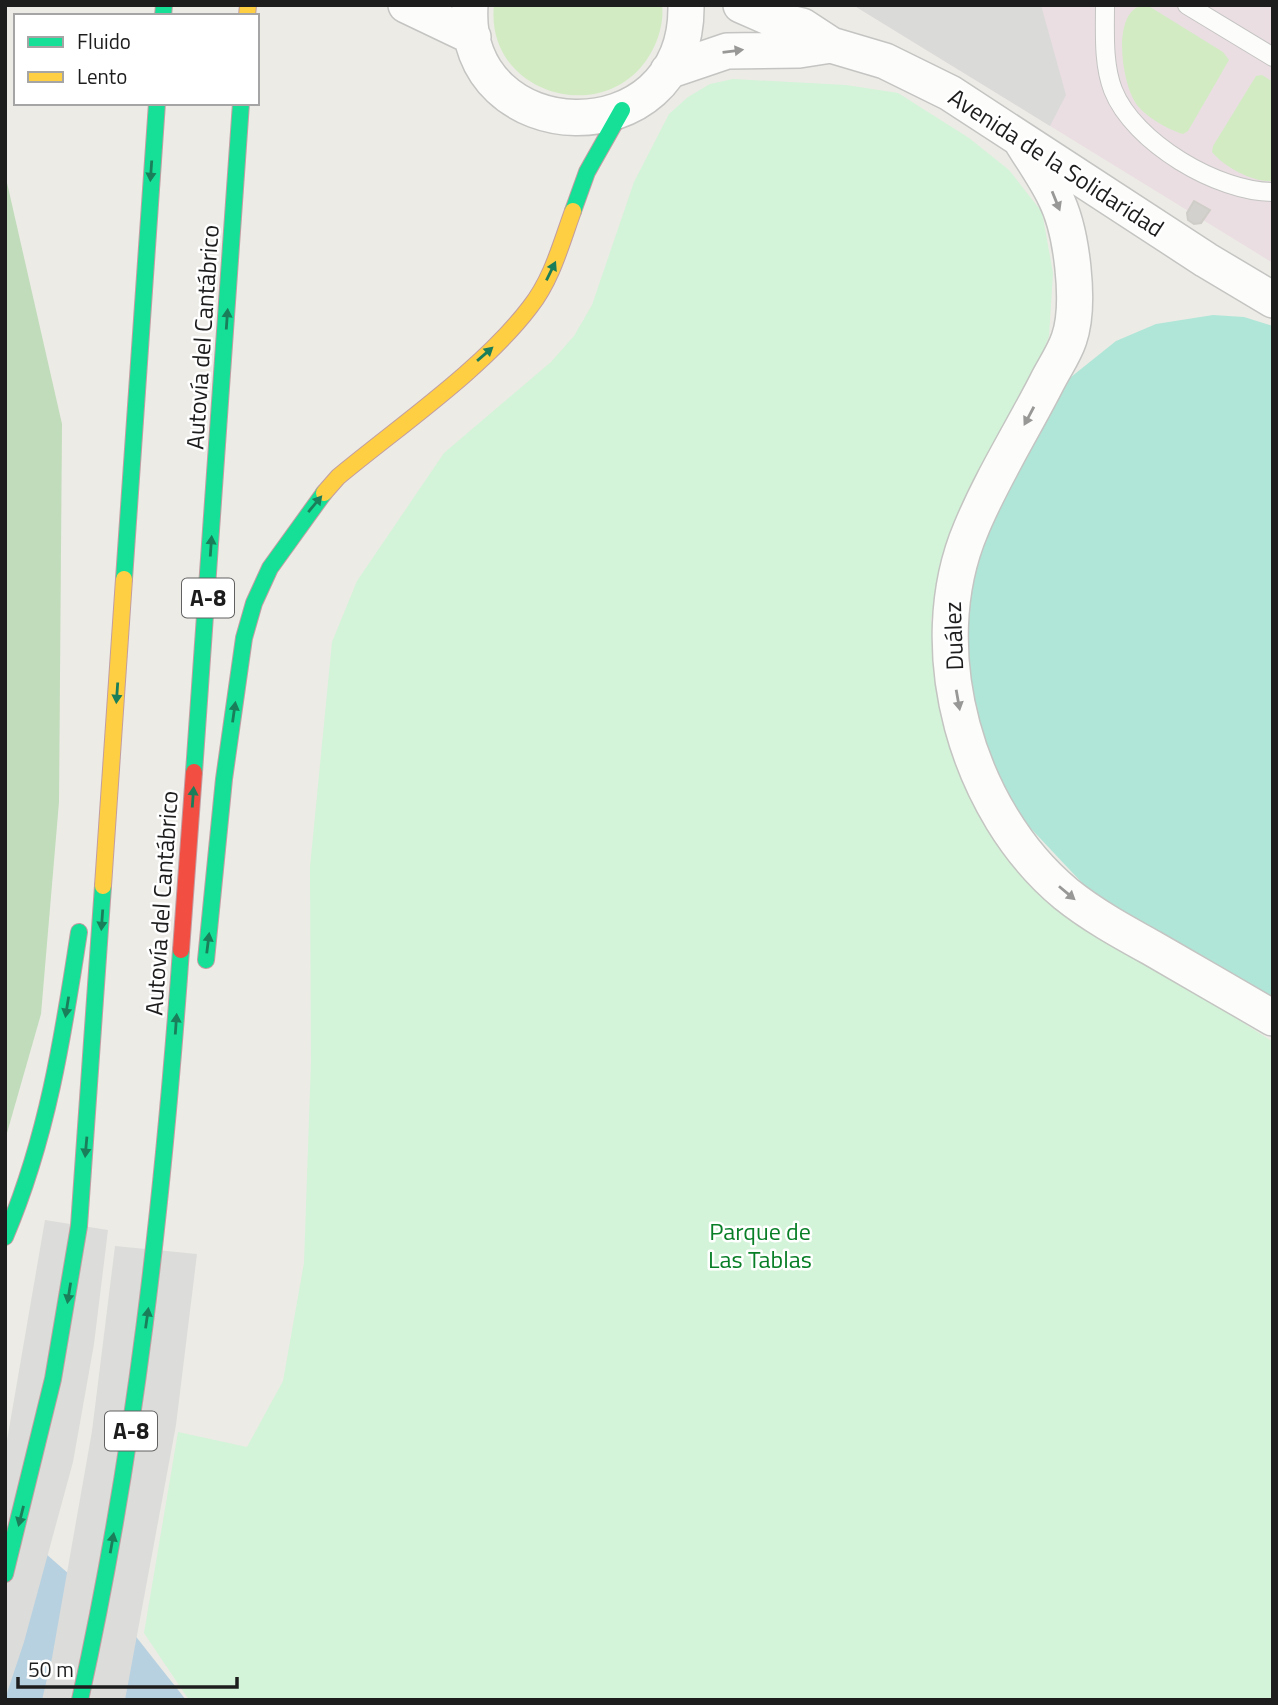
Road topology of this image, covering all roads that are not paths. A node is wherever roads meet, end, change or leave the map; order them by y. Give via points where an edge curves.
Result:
1 (406, 5) edge
2 (686, 5) edge
3 (741, 5) edge
4 (1105, 5) edge
5 (1187, 5) edge
6 (471, 21) edge
7 (831, 44) junction
8 (1273, 57) edge
9 (668, 71) junction
10 (157, 105) edge
11 (241, 105) edge
12 (622, 110) junction
13 (1022, 142) junction
14 (1273, 192) edge
15 (1273, 300) edge
16 (141, 307) junction
17 (92, 810) dead end
18 (81, 913) dead end
19 (204, 976) dead end
20 (1273, 1018) edge
21 (189, 1065) dead end
22 (5, 1237) edge
23 (156, 1252) junction
24 (5, 1574) edge
25 (82, 1700) edge

1 - 6 street
2 - 9 street via 685,30
3 - 7 street, Avenida de la Solidaridad via 802,26
4 - 14 lane via 1105,47 1113,89 1130,119 1184,164 1240,189
5 - 8 lane
6 - 12 street via 482,63 518,102 569,120
9 -> 7 street, Avenida de la Solidaridad via 727,51 799,50
7 - 13 street, Avenida de la Solidaridad via 915,74
9 - 12 street via 656,87
10 -> 16 highway
23 -> 11 highway, Autovía del Cantábrico / A-8 via 192,818
19 -> 12 highway via 244,638 270,568 338,477 490,351 530,307 552,271 587,172
13 - 15 street, Avenida de la Solidaridad
13 -> 20 street, Duález via 1056,199 1066,234 1074,284 1069,338 982,503 952,589 951,652 964,735 1007,827 1066,894
16 - 17 highway
16 -> 24 highway via 79,1226 53,1379
18 -> 22 highway via 49,1112 22,1200
21 - 23 highway
25 -> 23 highway, Autovía del Cantábrico / A-8

